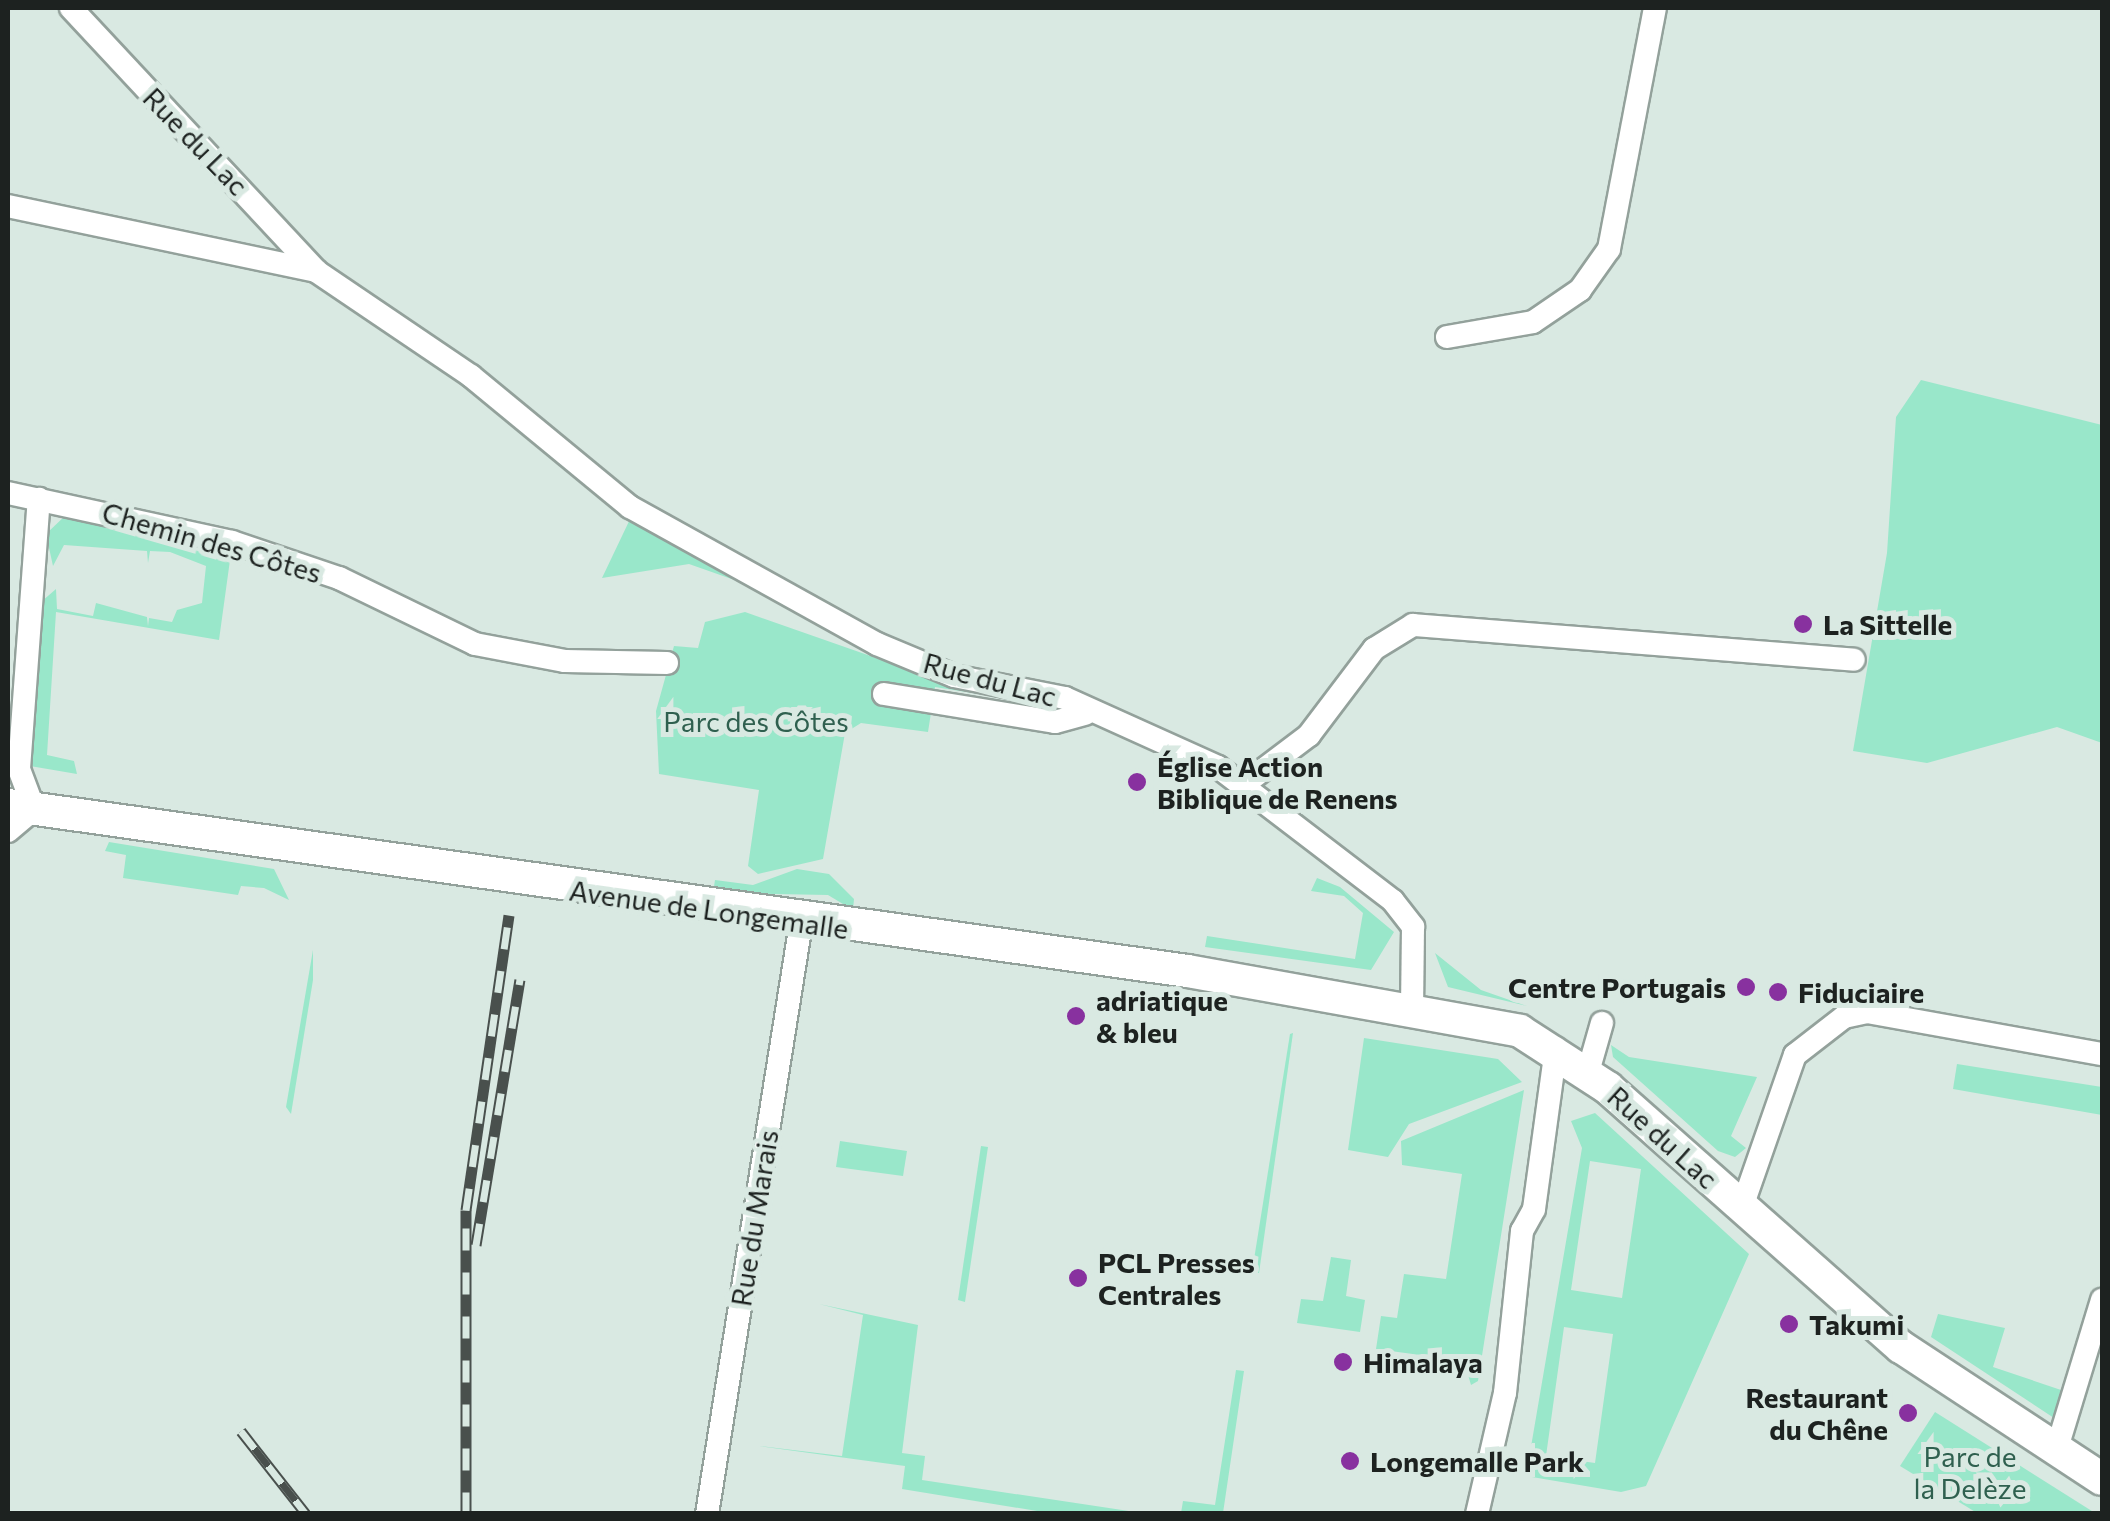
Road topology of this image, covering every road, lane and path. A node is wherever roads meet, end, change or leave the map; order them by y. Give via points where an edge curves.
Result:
1 (73, 8) edge
2 (1655, 8) edge
3 (8, 206) edge
4 (316, 271) junction
5 (1447, 337) dead end
6 (8, 493) edge
7 (39, 499) junction
8 (1854, 660) dead end
9 (667, 662) dead end
10 (884, 694) dead end
11 (1086, 714) junction
12 (13, 779) edge
13 (1243, 785) junction
14 (21, 808) edge
15 (8, 832) edge
16 (801, 924) junction
17 (1412, 1006) junction
18 (2102, 1054) edge
19 (1570, 1057) junction
20 (1742, 1207) junction
21 (2102, 1300) edge
22 (2057, 1448) junction
23 (2102, 1479) edge
24 (707, 1514) edge
25 (1477, 1514) edge

1 - 4 street, Rue du Lac
2 - 5 street via 1609,249 1580,290 1533,322
3 - 4 street, Rue du Lac
4 - 11 street, Rue du Lac via 471,376 630,507 905,656 1066,698
6 - 7 street, Chemin des Côtes
7 - 9 street, Chemin des Côtes via 232,542 339,578 475,644 565,661
7 - 12 street
8 - 13 street via 1413,625 1351,674 1309,735
10 - 11 street via 1055,722
11 - 13 street, Rue du Lac via 1160,738
12 - 14 street
13 - 17 street, Rue du Lac via 1413,927
14 - 15 street
14 - 16 street, Avenue de Longemalle
16 - 17 street, Avenue de Longemalle
16 - 24 street, Rue du Marais
17 - 19 street, Rue du Lac
18 - 20 street, Rue du Lac via 1868,1012 1844,1017 1795,1055
19 - 20 street, Rue du Lac
19 - 25 street via 1534,1209 1522,1232 1505,1393
20 - 22 street, Rue du Lac via 1900,1346
21 - 22 street
22 - 23 street, Rue du Lac

